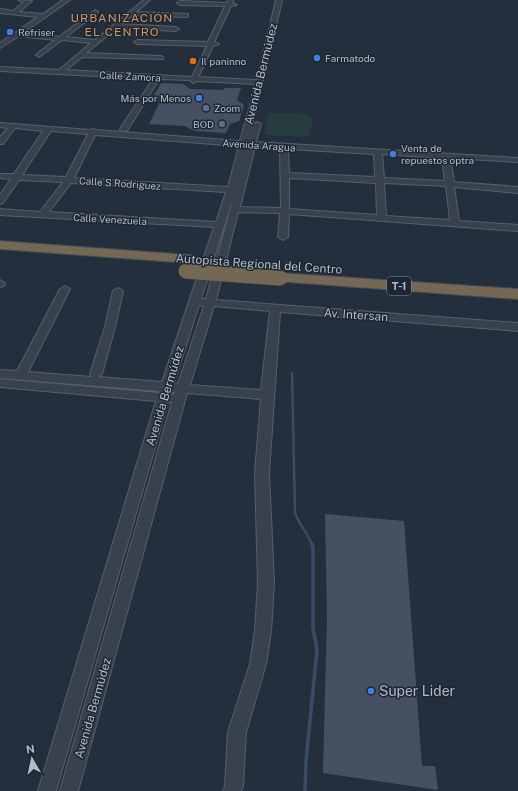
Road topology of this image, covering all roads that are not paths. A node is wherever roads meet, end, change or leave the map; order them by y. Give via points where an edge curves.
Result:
1 (21, 0) edge
2 (67, 0) edge
3 (147, 0) edge
4 (279, 0) edge
5 (232, 2) edge
6 (180, 3) dead end
7 (0, 11) edge
8 (14, 12) junction
9 (95, 12) dead end
10 (132, 13) junction
11 (186, 15) dead end
12 (44, 16) junction
13 (117, 26) junction
14 (176, 29) dead end
15 (17, 34) junction
16 (60, 38) junction
17 (96, 42) junction
18 (137, 42) dead end
19 (213, 44) junction
20 (0, 46) edge
21 (268, 46) junction
22 (276, 46) dead end
23 (39, 55) dead end
24 (82, 55) junction
25 (161, 58) dead end
26 (0, 70) edge
27 (59, 73) junction
28 (156, 79) junction
29 (196, 81) junction
30 (260, 83) junction
31 (259, 116) dead end
32 (0, 120) edge
33 (0, 125) edge
34 (13, 126) junction
35 (49, 128) junction
36 (124, 129) junction
37 (94, 131) junction
38 (0, 142) edge
39 (248, 142) junction
40 (284, 147) junction
41 (378, 152) junction
42 (518, 153) edge
43 (446, 156) junction
44 (518, 160) edge
45 (284, 175) junction
46 (0, 176) edge
47 (17, 177) junction
48 (69, 180) junction
49 (380, 180) junction
50 (449, 184) junction
51 (235, 190) junction
52 (518, 190) edge
53 (0, 201) edge
54 (234, 209) junction
55 (285, 211) junction
56 (0, 212) edge
57 (42, 215) junction
58 (382, 218) junction
59 (454, 223) junction
60 (220, 225) junction
61 (518, 228) edge
62 (283, 237) dead end
63 (0, 245) edge
64 (0, 257) edge
65 (188, 265) junction
66 (281, 272) junction
67 (518, 283) edge
68 (65, 289) dead end
69 (118, 291) dead end
70 (518, 294) edge
71 (195, 302) junction
72 (210, 303) junction
73 (275, 309) junction
74 (518, 327) edge
75 (0, 366) edge
76 (23, 372) junction
77 (0, 374) edge
78 (96, 374) junction
79 (0, 383) edge
80 (136, 385) junction
81 (165, 393) junction
82 (181, 393) junction
83 (267, 395) junction
84 (47, 791) edge
85 (70, 791) edge
86 (232, 791) edge

1 - 8 street via 29,2
2 - 12 street
3 - 10 street
4 - 21 street, Avenida Bermúdez
5 - 6 street
5 - 19 street
7 - 8 street
8 - 12 street
9 - 16 street
10 - 11 street
10 - 13 street
12 - 15 street
13 - 14 street
13 - 17 street
15 - 16 street
15 - 20 street
16 - 17 street
16 - 23 street
17 - 24 street
18 - 19 street
19 - 29 street
21 - 22 street
21 - 30 street, Avenida Bermúdez
24 - 25 street
24 - 27 street
26 - 27 street, Calle Zamora
27 - 28 street, Calle Zamora
28 - 29 street, Calle Zamora
28 - 36 street
29 - 30 street, Calle Zamora
30 - 39 street, Avenida Bermúdez
31 - 39 street, Avenida Bermúdez
32 - 36 street, Avenida Aragua
33 - 34 street, Avenida Aragua
34 - 35 street, Avenida Aragua
34 - 38 street
35 - 37 street, Avenida Aragua
35 - 47 street
36 - 39 street, Avenida Aragua
37 - 39 street, Avenida Aragua
37 - 48 street
39 - 40 street, Avenida Aragua
39 - 42 street, Avenida Aragua
39 - 51 street, Avenida Bermúdez
40 - 41 street, Avenida Aragua
40 - 45 street
41 - 43 street, Avenida Aragua
41 - 49 street
43 - 44 street, Avenida Aragua
43 - 50 street
45 - 49 street
45 - 55 street
46 - 47 street, Calle S Rodriguez
47 - 48 street, Calle S Rodriguez
47 - 53 street
48 - 51 street, Calle S Rodriguez
48 - 57 street
49 - 50 street
49 - 58 street
50 - 52 street
50 - 59 street
51 - 54 street, Avenida Bermúdez
51 - 60 street, Avenida Bermúdez
54 - 55 street
54 - 72 street, Avenida Bermúdez
55 - 58 street
55 - 62 street
56 - 57 street, Calle Venezuela
57 - 60 street, Calle Venezuela
58 - 59 street
59 - 61 street
60 - 71 street, Avenida Bermúdez
63 - 65 highway, Autopista Regional del Centro / T-1
64 - 65 highway, Autopista Regional del Centro / T-1
65 - 66 highway, Autopista Regional del Centro / T-1, bridge
66 - 67 highway, Autopista Regional del Centro / T-1
66 - 70 highway, Autopista Regional del Centro / T-1
68 - 76 street
69 - 78 street
71 - 72 street, Av. Intersan
71 - 81 street, Avenida Bermúdez
72 - 73 street, Av. Intersan
72 - 82 street, Avenida Bermúdez
73 - 74 street, Av. Intersan
73 - 83 street
75 - 76 street
76 - 77 street
76 - 78 street
76 - 80 street
78 - 80 street via 124,378
79 - 81 street
80 - 81 street
81 - 82 street
81 - 84 street, Avenida Bermúdez
82 - 83 street
82 - 85 street, Avenida Bermúdez
83 - 86 street via 262,473 266,583 263,631 258,664 237,732

